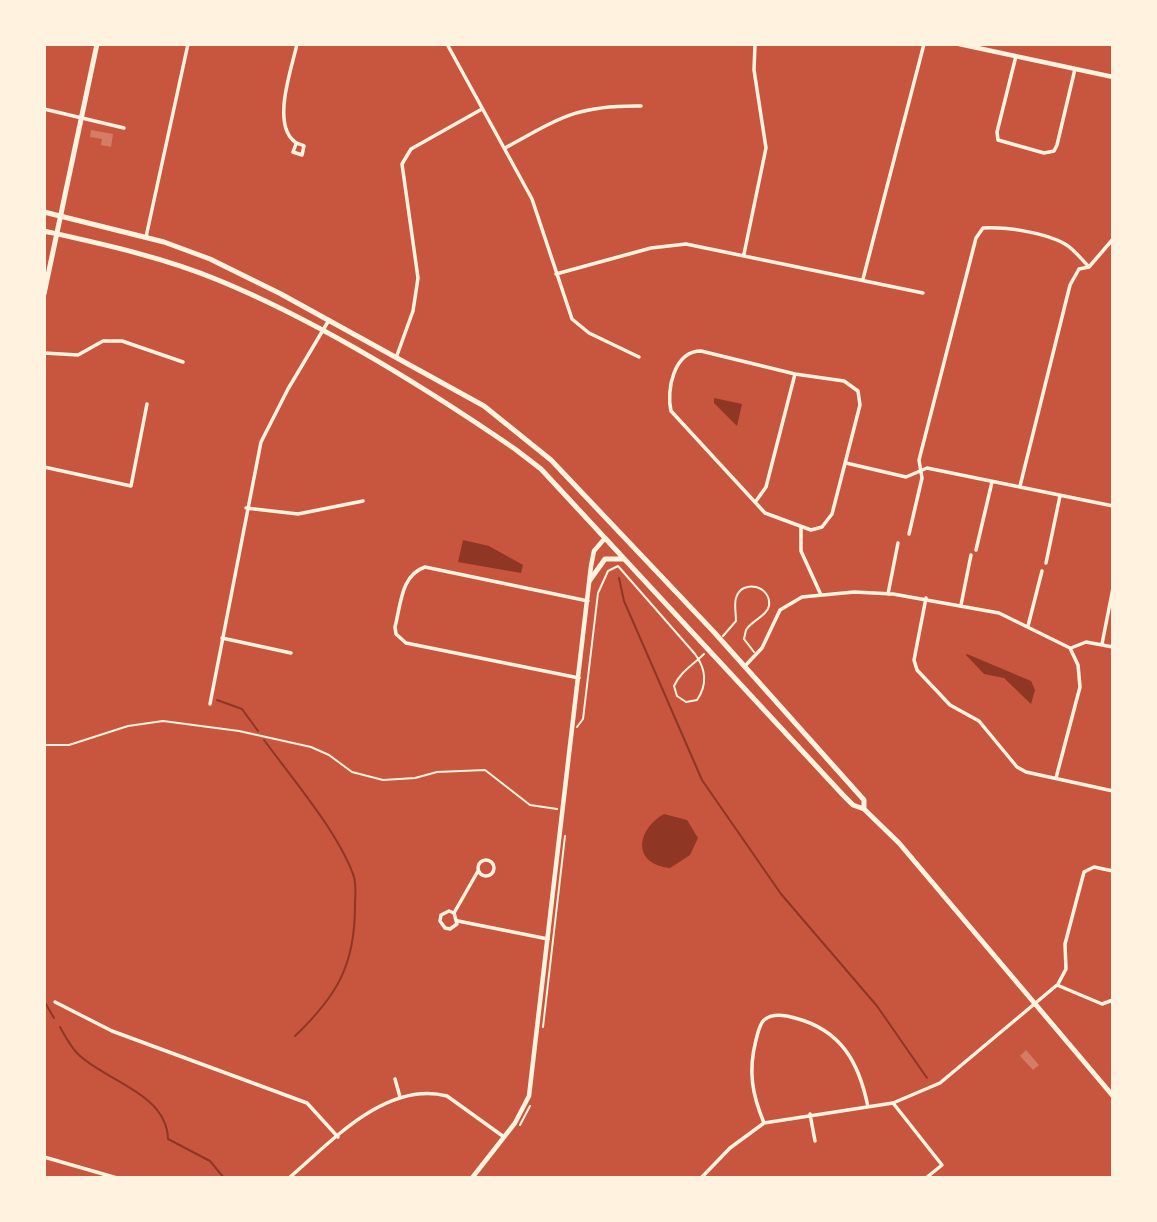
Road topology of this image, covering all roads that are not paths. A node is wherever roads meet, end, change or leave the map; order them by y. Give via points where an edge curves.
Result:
1 (97, 44) edge
2 (188, 44) edge
3 (289, 44) edge
4 (447, 44) edge
5 (755, 44) edge
6 (924, 44) edge
7 (961, 44) edge
8 (297, 45) edge
9 (1016, 56) junction
10 (1075, 69) junction
11 (1113, 77) edge
12 (641, 106) dead end
13 (44, 109) edge
14 (482, 109) junction
15 (81, 118) junction
16 (124, 128) dead end
17 (296, 144) dead end
18 (505, 148) junction
19 (44, 212) edge
20 (61, 216) junction
21 (44, 230) edge
22 (57, 234) junction
23 (146, 237) junction
24 (1113, 239) edge
25 (744, 254) junction
26 (1089, 267) junction
27 (556, 274) junction
28 (863, 279) junction
29 (923, 293) dead end
30 (44, 294) edge
31 (329, 320) junction
32 (323, 331) junction
33 (44, 353) edge
34 (639, 357) dead end
35 (396, 358) junction
36 (183, 362) dead end
37 (794, 374) junction
38 (147, 404) dead end
39 (846, 463) junction
40 (44, 467) edge
41 (919, 469) junction
42 (992, 482) junction
43 (1020, 486) junction
44 (1060, 496) junction
45 (363, 501) dead end
46 (755, 502) junction
47 (1113, 506) edge
48 (246, 509) junction
49 (801, 527) junction
50 (615, 529) junction
51 (909, 534) dead end
52 (606, 538) junction
53 (898, 542) dead end
54 (976, 550) dead end
55 (971, 555) dead end
56 (625, 559) junction
57 (1046, 563) dead end
58 (1042, 571) dead end
59 (590, 580) junction
60 (1113, 588) edge
61 (888, 594) junction
62 (821, 595) junction
63 (926, 598) junction
64 (588, 601) junction
65 (961, 605) junction
66 (1028, 626) junction
67 (222, 638) junction
68 (1102, 644) junction
69 (1113, 647) edge
70 (1070, 648) junction
71 (291, 653) dead end
72 (744, 667) junction
73 (579, 678) junction
74 (210, 704) dead end
75 (1056, 778) junction
76 (1113, 791) edge
77 (864, 809) junction
78 (478, 871) junction
79 (1113, 871) edge
80 (454, 913) junction
81 (458, 921) junction
82 (548, 939) junction
83 (1058, 985) junction
84 (55, 1002) dead end
85 (1111, 1002) edge
86 (1037, 1004) junction
87 (395, 1079) dead end
88 (1113, 1096) edge
89 (400, 1097) junction
90 (892, 1103) junction
91 (868, 1107) junction
92 (810, 1114) junction
93 (764, 1123) junction
94 (338, 1136) junction
95 (504, 1138) junction
96 (815, 1141) dead end
97 (44, 1157) edge
98 (117, 1178) edge
99 (289, 1178) edge
100 (472, 1178) edge
101 (701, 1178) edge
102 (926, 1178) edge

1 - 15 main road
2 - 23 street
3 - 8 street
4 - 14 street
5 - 25 street via 754,71 766,148
6 - 28 street
7 - 9 street
8 - 17 street via 282,111
9 - 10 street
9 - 10 street via 998,140 1045,153 1057,145
10 - 11 street
12 - 18 street via 580,110
13 - 15 street
14 - 18 street
14 - 35 street via 411,149 404,159 418,278 413,311
15 - 16 street
15 - 20 main road
18 - 27 street via 532,199
19 - 20 main road
20 - 22 main road
20 - 23 main road
21 - 22 main road
22 - 30 main road
22 - 32 main road via 192,270
23 - 31 main road via 210,258
24 - 26 street
25 - 27 street via 687,244 664,245
25 - 28 street
26 - 41 street via 1055,240 983,228 974,243
26 - 43 street via 1079,269 1070,285
27 - 34 street via 572,319 589,334
28 - 29 street
31 - 32 street
31 - 35 main road
32 - 48 street via 264,433
32 - 52 main road via 515,449
33 - 36 street via 78,355 103,341 122,341
35 - 50 main road via 484,406 551,460
37 - 39 street via 844,381 858,391 860,405
37 - 46 street via 766,487
37 - 46 street via 696,351 687,352 677,366 671,411
38 - 40 street via 131,486
39 - 41 street via 906,477
39 - 49 street via 829,521 811,530
41 - 42 street
41 - 51 street via 922,478
42 - 43 street
42 - 54 street
43 - 44 street
44 - 47 street
44 - 57 street
45 - 48 street via 298,514
46 - 49 street via 774,518
48 - 67 street
49 - 62 street via 801,551
50 - 52 main road
50 - 72 main road
52 - 56 main road
52 - 59 street via 594,551
53 - 61 street
55 - 65 street
56 - 59 main road via 605,559
56 - 77 main road via 853,805
58 - 66 street
59 - 64 street
60 - 68 street
61 - 62 street
61 - 63 street
62 - 72 street via 802,597 780,610 757,655
63 - 65 street
63 - 75 street via 914,656 916,670 950,705 979,721 1017,766
64 - 73 street
64 - 73 street via 425,567 408,578 396,626 396,634 407,643
65 - 66 street via 999,613
66 - 70 street
67 - 71 street
67 - 74 street
68 - 69 street
68 - 70 street via 1086,642
70 - 75 street via 1078,665 1080,687
72 - 77 main road via 864,800
73 - 82 street
75 - 76 street
77 - 86 main road via 899,843
78 - 78 street via 489,876 493,865 484,860
78 - 80 street
79 - 83 street via 1094,867 1084,872 1065,944 1066,969
80 - 81 street
80 - 81 street via 443,913 441,924 450,929
81 - 82 street
82 - 95 street via 529,1096
83 - 85 street via 1102,1004
83 - 86 street
84 - 94 street via 112,1031 300,1100 318,1111
86 - 88 main road
86 - 90 street via 940,1083
87 - 89 street
89 - 94 street
89 - 95 street via 447,1096
90 - 91 street
90 - 102 street via 942,1165
91 - 92 street
91 - 93 street via 856,1064 832,1035 813,1022 782,1015 762,1022 752,1056 752,1091
92 - 93 street
92 - 96 street
93 - 101 street via 730,1148
94 - 99 street
95 - 100 street
97 - 98 street

